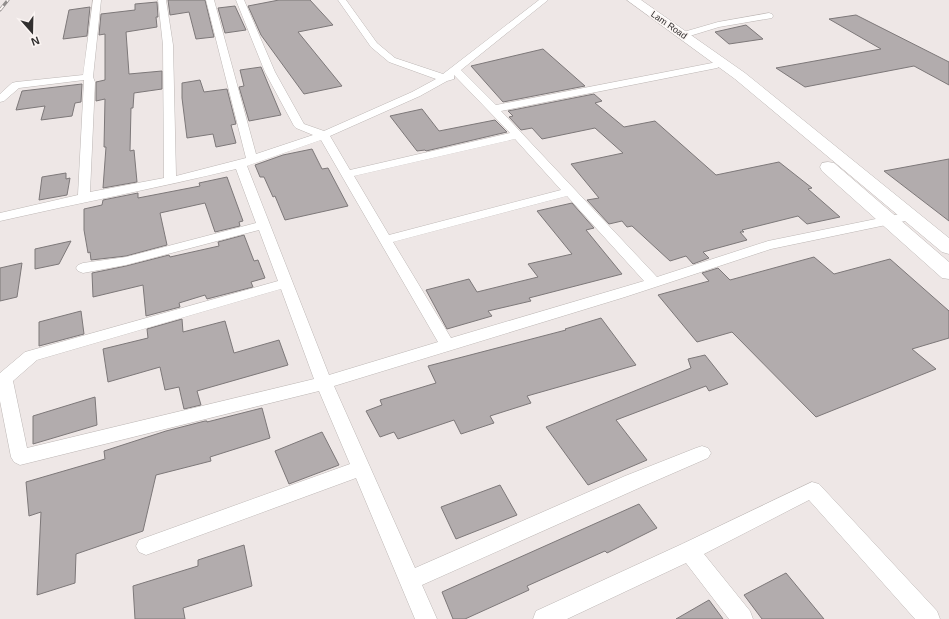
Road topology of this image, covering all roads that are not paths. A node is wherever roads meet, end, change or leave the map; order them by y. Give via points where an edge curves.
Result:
1 (97, 0) edge
2 (162, 0) edge
3 (210, 0) edge
4 (240, 0) edge
5 (342, 0) edge
6 (544, 0) edge
7 (633, 0) edge
8 (770, 16) dead end
9 (683, 35) junction
10 (704, 50) junction
11 (717, 65) junction
12 (458, 72) junction
13 (88, 77) junction
14 (444, 78) junction
15 (0, 99) edge
16 (494, 109) junction
17 (324, 135) junction
18 (517, 135) junction
19 (246, 162) junction
20 (347, 174) junction
21 (170, 181) junction
22 (570, 192) junction
23 (84, 198) junction
24 (910, 216) junction
25 (0, 217) edge
26 (889, 221) junction
27 (263, 225) junction
28 (385, 240) junction
29 (949, 248) edge
30 (83, 268) dead end
31 (949, 274) edge
32 (286, 283) junction
33 (654, 283) junction
34 (447, 345) junction
35 (324, 383) junction
36 (702, 453) dead end
37 (361, 468) junction
38 (146, 546) dead end
39 (689, 551) junction
40 (410, 581) junction
41 (426, 619) edge
42 (544, 619) edge
43 (742, 619) edge
44 (929, 619) edge

1 - 13 street
2 - 21 street via 168,45
3 - 19 street
4 - 17 street via 270,72 300,126
5 - 14 street via 374,45 392,60
6 - 12 street
7 - 9 main road, Lam Road
8 - 9 street via 718,25
9 - 10 main road, Lam Road
10 - 11 main road
10 - 24 main road via 740,76
11 - 16 street
11 - 26 main road
12 - 14 street
12 - 16 street
13 - 15 street via 16,85
13 - 23 street via 90,82
14 - 17 street via 416,94
16 - 18 street
17 - 19 street
17 - 20 street
18 - 20 street
18 - 22 street
19 - 21 street
19 - 27 street
20 - 28 street
21 - 23 street
22 - 28 street
22 - 33 street
23 - 25 street
24 - 26 street
24 - 29 main road
26 - 31 main road
26 - 33 street via 768,245
27 - 30 street via 126,261
27 - 32 street
28 - 34 street
32 - 35 street
32 - 35 street via 32,356 4,379 20,456
33 - 34 street
34 - 35 street
35 - 37 street
36 - 40 street
37 - 38 street
37 - 40 street
39 - 42 street
39 - 43 street
39 - 44 street via 812,490
40 - 41 street

